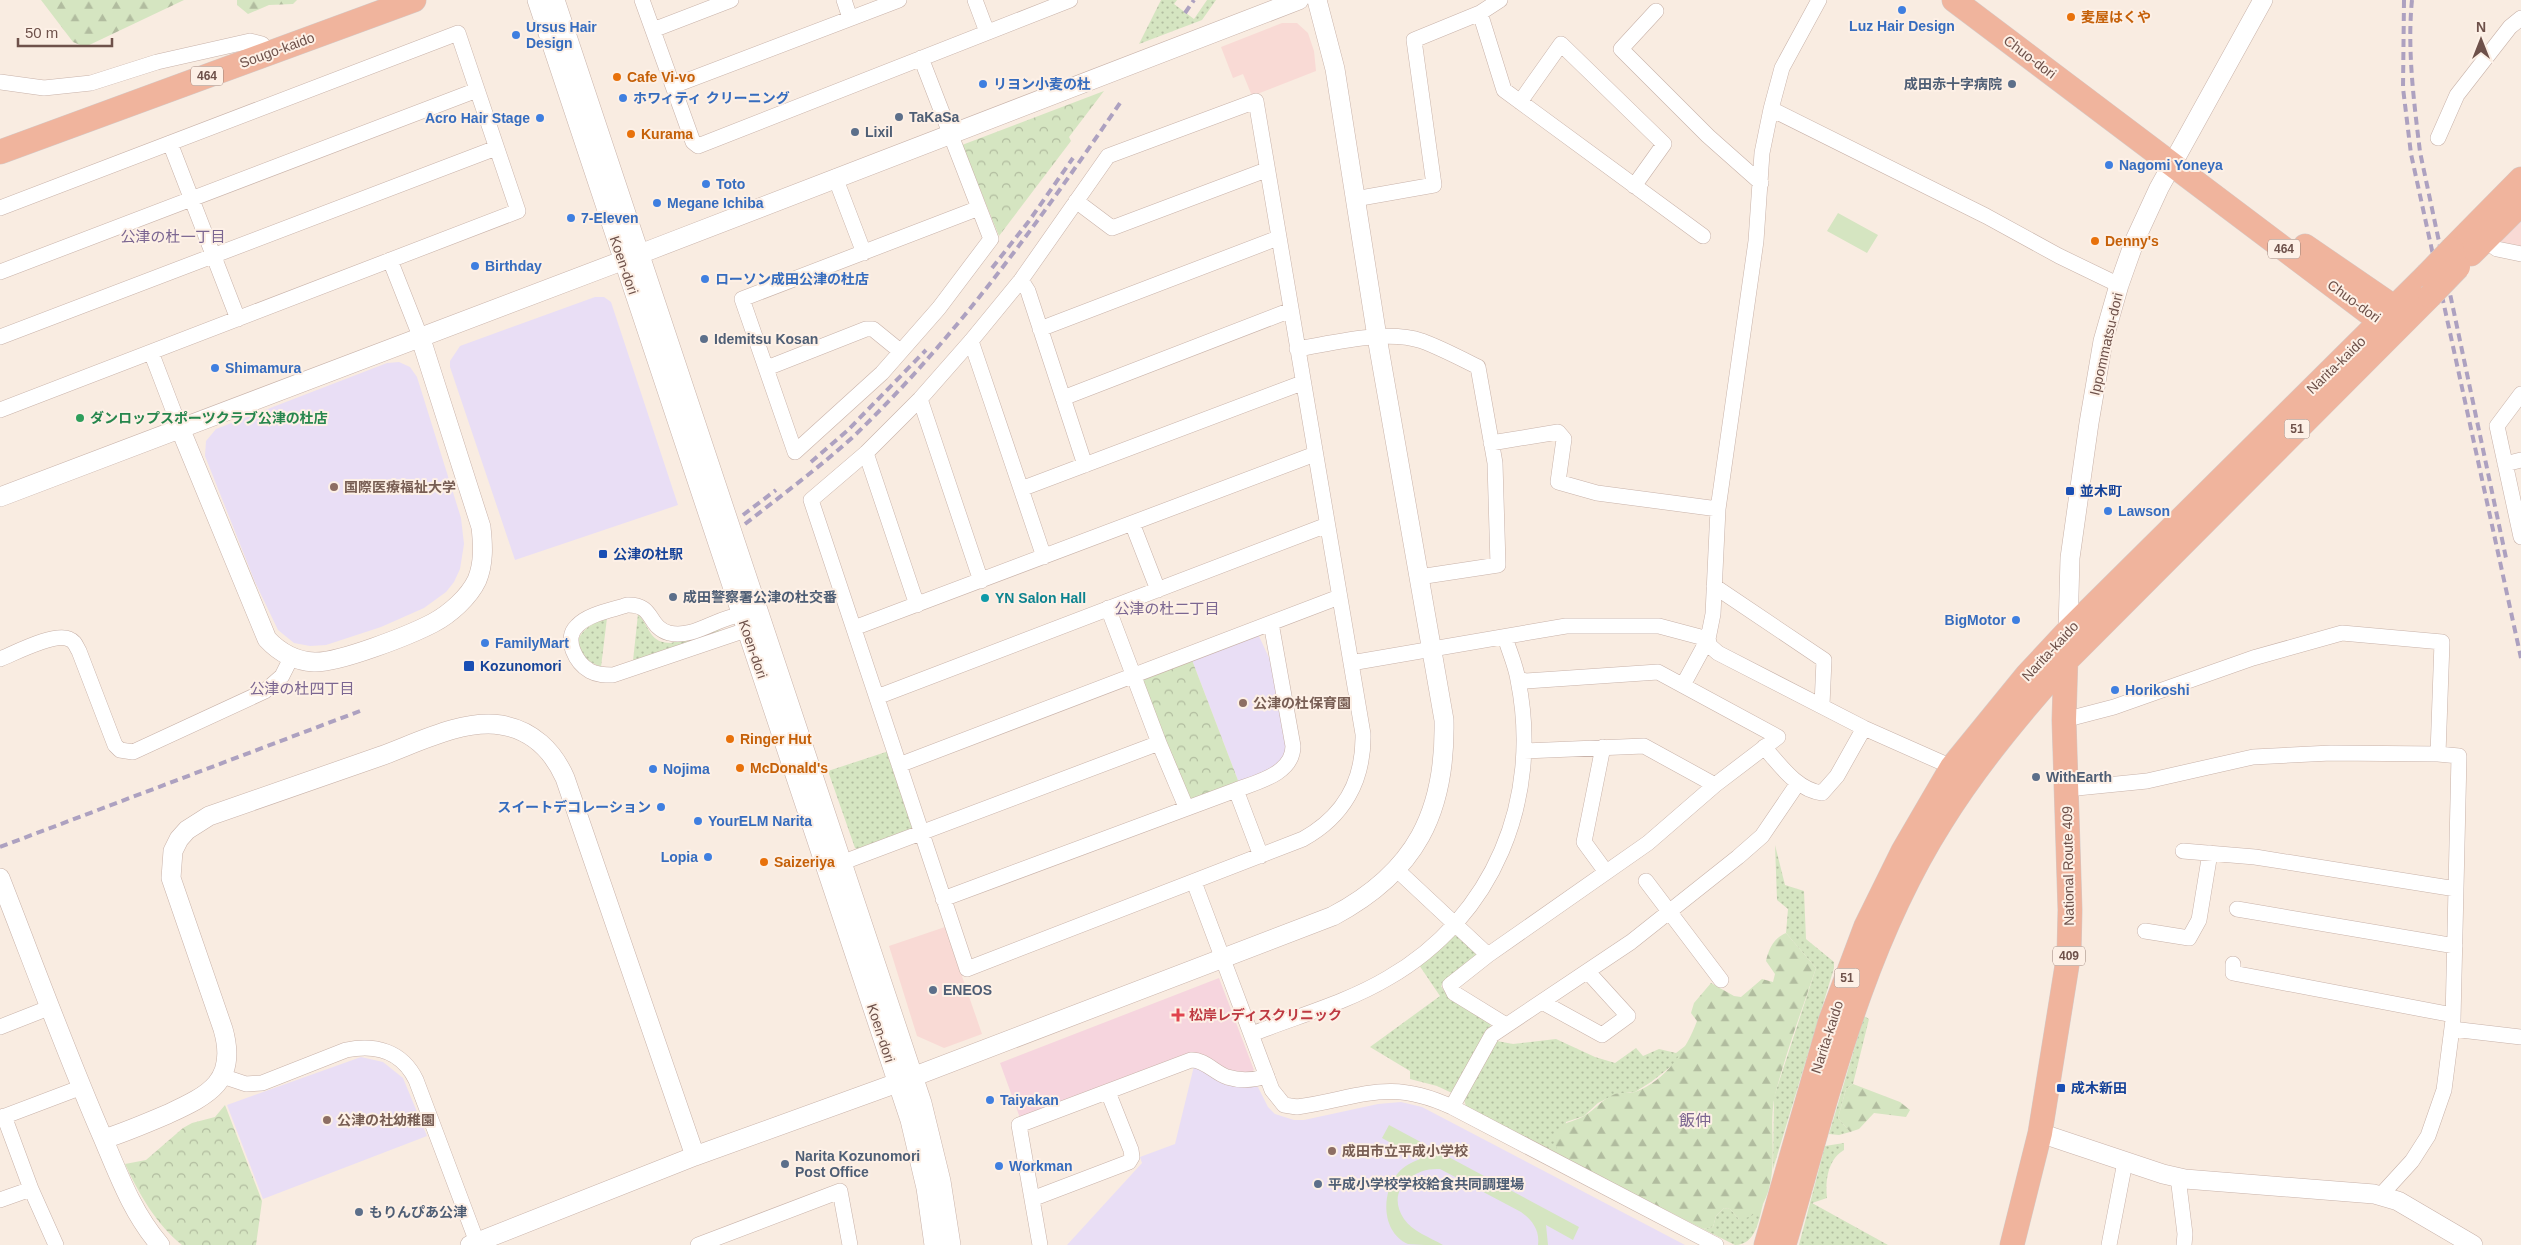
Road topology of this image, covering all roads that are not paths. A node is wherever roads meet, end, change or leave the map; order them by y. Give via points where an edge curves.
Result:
1 (414, 0) edge
2 (537, 0) edge
3 (555, 0) edge
4 (642, 0) edge
5 (731, 0) edge
6 (844, 0) edge
7 (899, 0) edge
8 (975, 0) edge
9 (1070, 0) edge
10 (1299, 0) edge
11 (1317, 0) edge
12 (1500, 0) edge
13 (1818, 0) edge
14 (1954, 0) edge
15 (1980, 0) edge
16 (2263, 0) edge
17 (1053, 3) edge
18 (1656, 12) dead end
19 (1480, 13) junction
20 (850, 18) junction
21 (2521, 18) edge
22 (653, 30) junction
23 (987, 32) junction
24 (268, 53) junction
25 (922, 58) junction
26 (0, 82) edge
27 (673, 86) junction
28 (477, 90) junction
29 (1520, 102) junction
30 (1771, 109) junction
31 (950, 134) junction
32 (2438, 138) dead end
33 (170, 143) junction
34 (496, 148) junction
35 (0, 152) edge
36 (2175, 157) junction
37 (1266, 170) junction
38 (836, 177) junction
39 (2521, 179) edge
40 (1761, 183) junction
41 (1634, 186) junction
42 (192, 199) junction
43 (1354, 199) junction
44 (1076, 201) junction
45 (2521, 204) edge
46 (0, 208) edge
47 (979, 208) junction
48 (1703, 236) dead end
49 (1278, 238) junction
50 (2484, 240) junction
51 (864, 253) junction
52 (640, 254) junction
53 (2521, 254) edge
54 (214, 256) junction
55 (2455, 258) junction
56 (390, 260) junction
57 (622, 260) junction
58 (0, 272) edge
59 (1021, 280) junction
60 (2119, 285) junction
61 (1291, 310) junction
62 (2392, 318) junction
63 (238, 319) junction
64 (1040, 329) junction
65 (420, 336) junction
66 (1377, 336) junction
67 (0, 337) edge
68 (971, 341) junction
69 (1297, 349) junction
70 (900, 351) junction
71 (151, 352) junction
72 (766, 368) junction
73 (1302, 383) junction
74 (2521, 394) edge
75 (1063, 398) junction
76 (920, 399) junction
77 (0, 410) edge
78 (180, 428) junction
79 (1492, 443) junction
80 (866, 453) junction
81 (1314, 454) junction
82 (2521, 460) edge
83 (2505, 464) junction
84 (1085, 465) junction
85 (1021, 489) junction
86 (0, 496) edge
87 (1718, 509) junction
88 (1132, 523) junction
89 (1328, 525) junction
90 (2520, 530) edge
91 (1044, 557) junction
92 (1419, 577) junction
93 (981, 581) junction
94 (1714, 586) junction
95 (1158, 590) junction
96 (1339, 597) junction
97 (917, 605) junction
98 (1108, 608) junction
99 (760, 617) junction
100 (744, 622) junction
101 (1272, 623) junction
102 (854, 628) junction
103 (2068, 630) junction
104 (1505, 637) junction
105 (1708, 639) junction
106 (1432, 649) junction
107 (291, 658) junction
108 (0, 659) edge
109 (2066, 661) junction
110 (1351, 663) junction
111 (1133, 675) junction
112 (1518, 679) junction
113 (1683, 685) junction
114 (877, 697) junction
115 (1822, 705) junction
116 (2064, 720) junction
117 (1864, 728) junction
118 (1159, 743) junction
119 (1603, 747) junction
120 (1764, 747) junction
121 (1524, 751) junction
122 (2438, 754) junction
123 (899, 765) junction
124 (1952, 767) junction
125 (1798, 783) junction
126 (1715, 785) junction
127 (2067, 789) junction
128 (1236, 790) junction
129 (1186, 808) junction
130 (922, 832) junction
131 (2183, 851) dead end
132 (2210, 853) junction
133 (1261, 856) junction
134 (841, 863) junction
135 (1396, 869) junction
136 (1606, 872) junction
137 (0, 878) edge
138 (1194, 882) junction
139 (1646, 882) dead end
140 (2456, 889) junction
141 (943, 899) junction
142 (2237, 909) dead end
143 (1668, 912) junction
144 (1456, 926) junction
145 (2144, 930) dead end
146 (2455, 946) junction
147 (1488, 955) junction
148 (1222, 958) junction
149 (2233, 964) dead end
150 (1588, 972) junction
151 (1721, 980) dead end
152 (1542, 1002) junction
153 (51, 1008) junction
154 (2452, 1022) junction
155 (1506, 1025) junction
156 (0, 1027) edge
157 (1252, 1034) junction
158 (2521, 1037) edge
159 (222, 1076) junction
160 (1267, 1076) junction
161 (905, 1080) junction
162 (82, 1088) junction
163 (1108, 1092) junction
164 (1452, 1107) junction
165 (2, 1117) edge
166 (2040, 1133) junction
167 (104, 1140) junction
168 (695, 1156) junction
169 (2125, 1162) junction
170 (2178, 1177) junction
171 (31, 1189) junction
172 (2380, 1196) junction
173 (0, 1200) edge
174 (1032, 1200) junction
175 (2454, 1240) edge
176 (475, 1244) edge
177 (56, 1245) edge
178 (160, 1245) edge
179 (698, 1245) edge
180 (850, 1245) edge
181 (934, 1245) edge
182 (951, 1245) edge
183 (1040, 1245) edge
184 (1716, 1245) edge
185 (1766, 1245) edge
186 (1784, 1245) edge
187 (2012, 1245) edge
188 (2108, 1245) edge
189 (2184, 1245) edge
190 (2473, 1245) edge

1 - 24 highway, Sougo-kaido / 464
2 - 57 street, Koen-dori
3 - 52 street, Koen-dori
4 - 22 street
5 - 22 street
6 - 20 street
7 - 20 street
8 - 23 street
9 - 17 street
10 - 31 street
11 - 43 street via 1336,69
12 - 19 street
13 - 30 street via 1782,68
14 - 36 highway, Chuo-dori / 464
15 - 36 highway, Chuo-dori / 464
16 - 36 street, Ippommatsu-dori
17 - 23 street
18 - 40 street via 1621,49 1708,136
19 - 29 street via 1504,90
19 - 43 street via 1414,40 1434,185
20 - 27 street
21 - 32 street via 2510,26 2457,95
22 - 27 street
23 - 25 street
24 - 26 street via 262,44 250,41 157,62 91,83 44,88
24 - 35 highway, Sougo-kaido / 464
25 - 27 street via 698,146 693,142
25 - 31 street
28 - 33 street via 458,33
28 - 34 street
28 - 42 street
29 - 41 street
29 - 41 street via 1562,44 1664,144
30 - 40 street via 1762,153
30 - 60 street
31 - 38 street
31 - 47 street
33 - 42 street
33 - 46 street
34 - 54 street
34 - 56 street via 518,211
36 - 60 street, Ippommatsu-dori via 2135,240
36 - 62 highway, Chuo-dori / 464
37 - 44 street via 1112,228
37 - 44 street via 1256,101 1108,156
37 - 49 street
38 - 51 street
38 - 52 street
39 - 55 highway, Narita-kaido / 51
40 - 87 street via 1755,250
41 - 48 street
42 - 54 street
42 - 58 street
43 - 66 street
44 - 59 street
45 - 50 highway, Narita-kaido / 51
47 - 51 street
47 - 70 street via 991,239 939,308
49 - 61 street
49 - 64 street
50 - 53 street via 2497,249
50 - 55 highway, Narita-kaido / 51
51 - 72 street via 742,299
52 - 57 street
52 - 99 street, Koen-dori
54 - 63 street
54 - 67 street
55 - 62 highway, Narita-kaido / 51, bridge
56 - 63 street
56 - 65 street
57 - 65 street
57 - 100 street, Koen-dori
59 - 64 street via 1028,291
59 - 68 street
60 - 103 street, Ippommatsu-dori via 2103,341 2085,452 2070,558
61 - 69 street
61 - 75 street
62 - 103 highway, Narita-kaido / 51
62 - 109 highway, Narita-kaido / 51
63 - 71 street
64 - 75 street
65 - 78 street
65 - 107 street via 481,527 482,563 476,581 457,606 433,623 350,656 316,662
66 - 69 street
66 - 79 street via 1421,341 1478,367
66 - 92 street
68 - 76 street
68 - 85 street
69 - 73 street
70 - 72 street via 874,330 866,329
70 - 72 street via 882,373 796,452
71 - 77 street
71 - 78 street
73 - 81 street
73 - 84 street
74 - 83 street via 2497,426
75 - 84 street
76 - 80 street
76 - 93 street
78 - 86 street
78 - 107 street via 267,639
79 - 87 street via 1558,432 1564,439 1558,482 1597,493
79 - 92 street via 1498,565
80 - 97 street
80 - 102 street via 811,500
81 - 88 street
81 - 89 street
82 - 83 street
83 - 90 street
84 - 85 street
85 - 91 street
87 - 94 street
88 - 91 street
88 - 95 street
89 - 95 street
89 - 96 street
91 - 93 street
92 - 106 street
93 - 97 street
94 - 105 street
94 - 115 street via 1824,660
95 - 98 street
96 - 101 street
96 - 110 street
97 - 102 street
98 - 111 street
98 - 114 street
99 - 100 street
99 - 134 street, Koen-dori
100 - 100 street via 613,675 596,674 582,665 571,644 572,634 582,622 627,605 642,606 654,623 670,633
100 - 161 street, Koen-dori via 827,866
101 - 111 street
101 - 128 street via 1292,752 1276,774
102 - 114 street
103 - 109 highway, National Route 409 / 409
103 - 124 highway, Narita-kaido / 51
104 - 105 street via 1566,626 1627,625 1659,626
104 - 106 street
104 - 112 street
105 - 113 street
105 - 115 street via 1718,653
106 - 110 street
106 - 135 street via 1444,720 1440,784 1431,815 1416,843
107 - 108 street via 282,676 265,691 133,752 120,750 115,745 79,651 70,639 53,638
109 - 116 highway, National Route 409 / 409
109 - 186 highway, Narita-kaido / 51 via 2017,717 1970,779 1940,822 1912,873 1883,934 1844,1039
110 - 133 street via 1363,750 1350,796 1318,831
111 - 118 street
111 - 123 street
112 - 113 street via 1658,672
112 - 121 street via 1524,717
113 - 120 street via 1778,737
114 - 123 street
115 - 117 street
116 - 122 street via 2114,707 2253,658 2342,633 2442,642
116 - 127 highway, National Route 409 / 409
117 - 124 street
117 - 125 street via 1837,776 1822,794
118 - 129 street
118 - 130 street
119 - 121 street
119 - 126 street via 1644,746
119 - 136 street via 1584,842
120 - 125 street
120 - 126 street
121 - 144 street via 1520,797 1504,846 1492,872
122 - 127 street via 2331,753 2253,757 2147,780
122 - 140 street via 2459,756
123 - 130 street
124 - 185 highway, Narita-kaido / 51 via 1903,850 1866,926 1830,1022
125 - 143 street via 1762,836
126 - 136 street via 1648,843
127 - 166 highway, National Route 409 / 409 via 2069,953
128 - 129 street
128 - 133 street
129 - 141 street
130 - 134 street
130 - 141 street
131 - 132 street
132 - 140 street via 2255,857
132 - 145 street via 2198,920 2189,938
133 - 138 street
134 - 161 street, Koen-dori via 877,970
135 - 144 street
135 - 148 street via 1358,903 1333,916
136 - 147 street
137 - 153 street
138 - 141 street via 967,969
138 - 148 street
139 - 143 street
140 - 146 street
142 - 146 street
143 - 150 street
143 - 151 street
144 - 147 street
144 - 157 street via 1415,962 1388,979
146 - 154 street
147 - 155 street via 1450,985 1454,994
148 - 157 street
148 - 161 street
149 - 154 street via 2233,973
150 - 152 street
150 - 152 street via 1628,1016 1602,1035
152 - 155 street
153 - 156 street
153 - 162 street
154 - 158 street
154 - 172 street via 2444,1090 2428,1136 2412,1161
155 - 164 street via 1492,1035
157 - 160 street
159 - 167 street via 210,1092 198,1100
159 - 168 street via 227,1057 226,1040 171,878 173,850 187,830 209,816 456,730 499,725 512,727 535,738 560,767
159 - 176 street via 246,1084 262,1084 360,1047 378,1048 402,1059 416,1080
160 - 163 street via 1257,1080 1228,1077 1199,1061 1190,1060
160 - 164 street via 1276,1096 1290,1107 1400,1090 1418,1093
161 - 168 street
161 - 181 street, Koen-dori
161 - 182 street, Koen-dori via 933,1144
162 - 165 street
162 - 167 street
163 - 174 street via 1018,1125
163 - 174 street via 1131,1150 1129,1162
164 - 184 street
165 - 171 street
166 - 169 street
166 - 187 highway, National Route 409 / 409
167 - 178 street via 133,1206
168 - 176 street
169 - 170 street
169 - 188 street
170 - 172 street
170 - 189 street
171 - 173 street
171 - 177 street
172 - 175 street via 2398,1201
174 - 183 street
175 - 190 street
179 - 180 street via 840,1191

